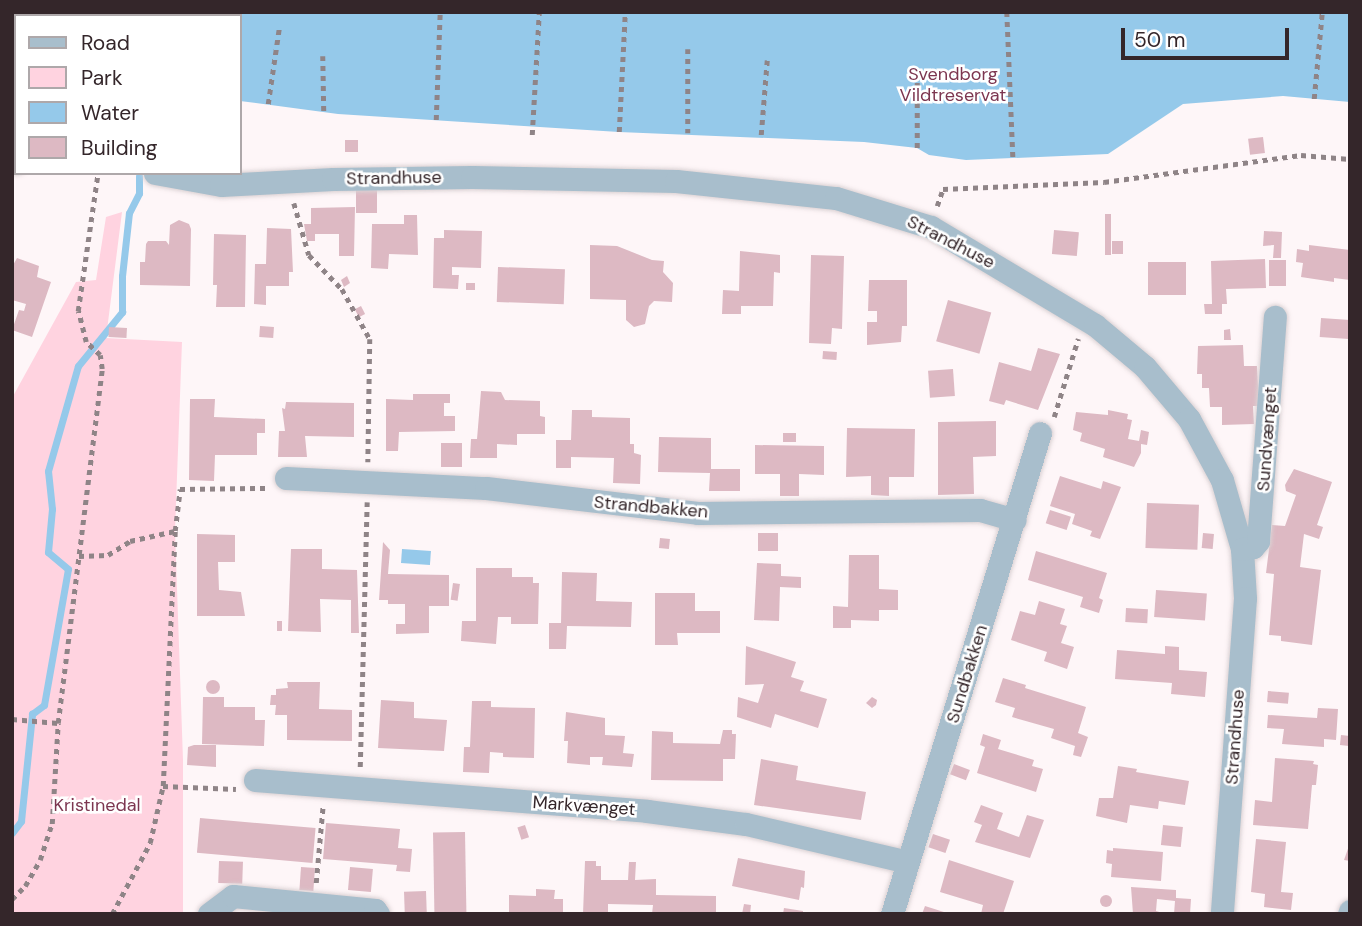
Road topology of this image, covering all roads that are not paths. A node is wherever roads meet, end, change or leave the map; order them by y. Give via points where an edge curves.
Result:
1 (166, 175) edge
2 (1275, 317) dead end
3 (1040, 433) road end
4 (286, 478) road end
5 (1015, 520) junction
6 (1242, 549) junction
7 (255, 780) road end
8 (908, 862) junction
9 (209, 914) edge
10 (378, 914) edge
11 (892, 914) edge
12 (1222, 914) edge

1 - 6 street, Strandhuse via 222,185 472,177 676,181 836,198 930,227 1085,319 1145,367 1189,419 1222,480
2 - 6 street, Sundvænget via 1258,541
3 - 5 street, Sundbakken
4 - 5 street, Strandbakken via 485,488 698,513 980,510
5 - 8 street, Sundbakken
6 - 12 street, Strandhuse via 1245,598
7 - 8 street, Markvænget via 660,813 746,824
8 - 11 street, Sundbakken
9 - 10 street via 233,896 375,910

